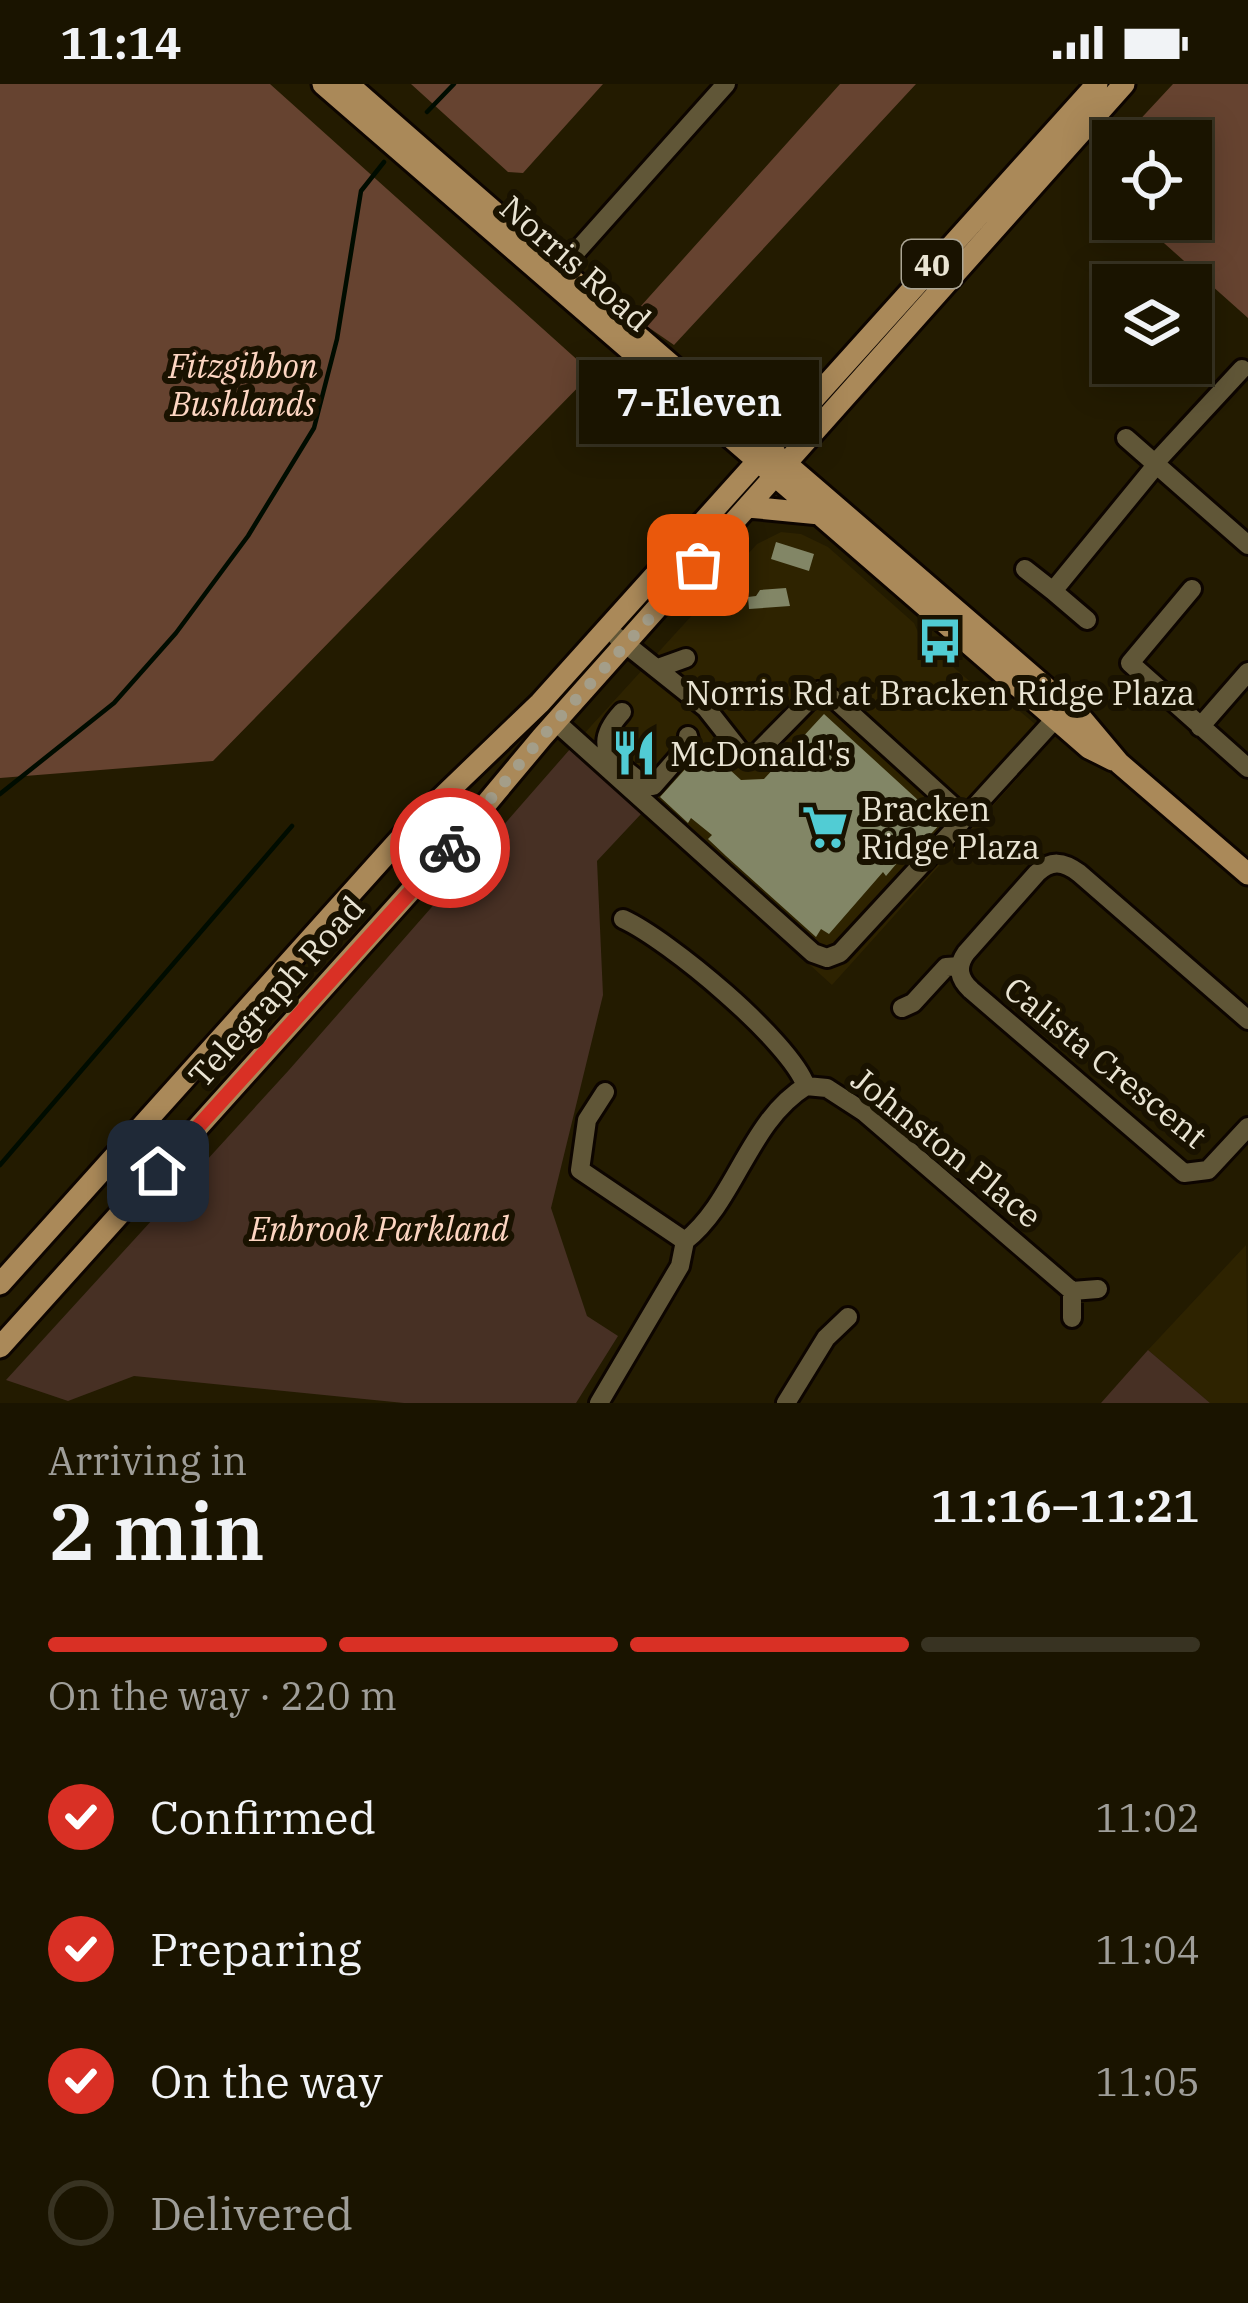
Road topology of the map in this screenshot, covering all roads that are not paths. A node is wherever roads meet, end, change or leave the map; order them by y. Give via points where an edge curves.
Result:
1 (323, 84) edge
2 (349, 84) edge
3 (726, 84) edge
4 (1097, 84) edge
5 (1124, 84) edge
6 (554, 277) junction
7 (1242, 369) dead end
8 (1126, 438) dead end
9 (761, 453) junction
10 (1156, 464) junction
11 (781, 469) junction
12 (748, 507) junction
13 (820, 514) junction
14 (1248, 545) edge
15 (1025, 569) dead end
16 (1192, 589) dead end
17 (1053, 591) junction
18 (1087, 620) dead end
19 (601, 635) junction
20 (629, 643) junction
21 (686, 658) dead end
22 (661, 667) junction
23 (1248, 672) edge
24 (622, 712) dead end
25 (1061, 712) junction
26 (556, 722) junction
27 (1200, 727) junction
28 (688, 736) dead end
29 (1248, 768) edge
30 (972, 810) junction
31 (1248, 874) edge
32 (623, 919) dead end
33 (320, 929) junction
34 (358, 949) junction
35 (293, 959) junction
36 (960, 966) junction
37 (331, 980) junction
38 (902, 1008) dead end
39 (1248, 1020) edge
40 (806, 1086) junction
41 (604, 1093) dead end
42 (1248, 1127) edge
43 (685, 1241) junction
44 (0, 1283) edge
45 (1097, 1289) dead end
46 (1072, 1291) junction
47 (848, 1317) dead end
48 (1072, 1318) dead end
49 (0, 1347) edge
50 (599, 1403) edge
51 (786, 1403) edge

1 - 6 main road, Norris Road
2 - 6 main road, Norris Road
3 - 6 street
4 - 9 main road, Telegraph Road / 40
5 - 11 main road, Telegraph Road / 40
6 - 9 main road, Norris Road
7 - 10 street
8 - 10 street
9 - 11 main road, Norris Road
9 - 19 main road, Telegraph Road / 40
10 - 14 street
10 - 17 street
11 - 12 main road, Telegraph Road / 40
11 - 13 main road, Norris Road
11 - 25 main road, Norris Road
12 - 13 main road
12 - 20 main road, Telegraph Road / 40
13 - 25 main road, Norris Road
15 - 17 street
16 - 27 street via 1130,663
17 - 18 street
19 - 20 street
19 - 33 main road, Telegraph Road / 40
20 - 22 street
20 - 26 main road, Telegraph Road / 40
21 - 22 street
22 - 30 street via 743,754 755,755 818,691 958,811
23 - 27 street
24 - 28 street via 604,741 645,786 690,745
25 - 30 street
25 - 31 main road, Norris Road via 1089,748 1119,763
26 - 30 street via 827,958
26 - 34 main road, Telegraph Road / 40
27 - 29 street
32 - 40 street, Johnston Place via 655,934 727,998 794,1061
33 - 34 main road via 335,947
33 - 35 main road, Telegraph Road / 40
34 - 37 main road, Telegraph Road / 40
35 - 37 main road via 319,959
35 - 44 main road, Telegraph Road / 40
36 - 38 street via 946,967
36 - 39 street, Calista Crescent via 1037,873 1060,863
36 - 42 street, Calista Crescent via 971,990 1184,1173 1208,1170
37 - 49 main road, Telegraph Road / 40
40 - 43 street via 764,1129 703,1226
40 - 46 street, Johnston Place via 827,1088 864,1112
41 - 43 street via 587,1120 580,1170
43 - 50 street via 680,1267
45 - 46 street
46 - 48 street
47 - 51 street

